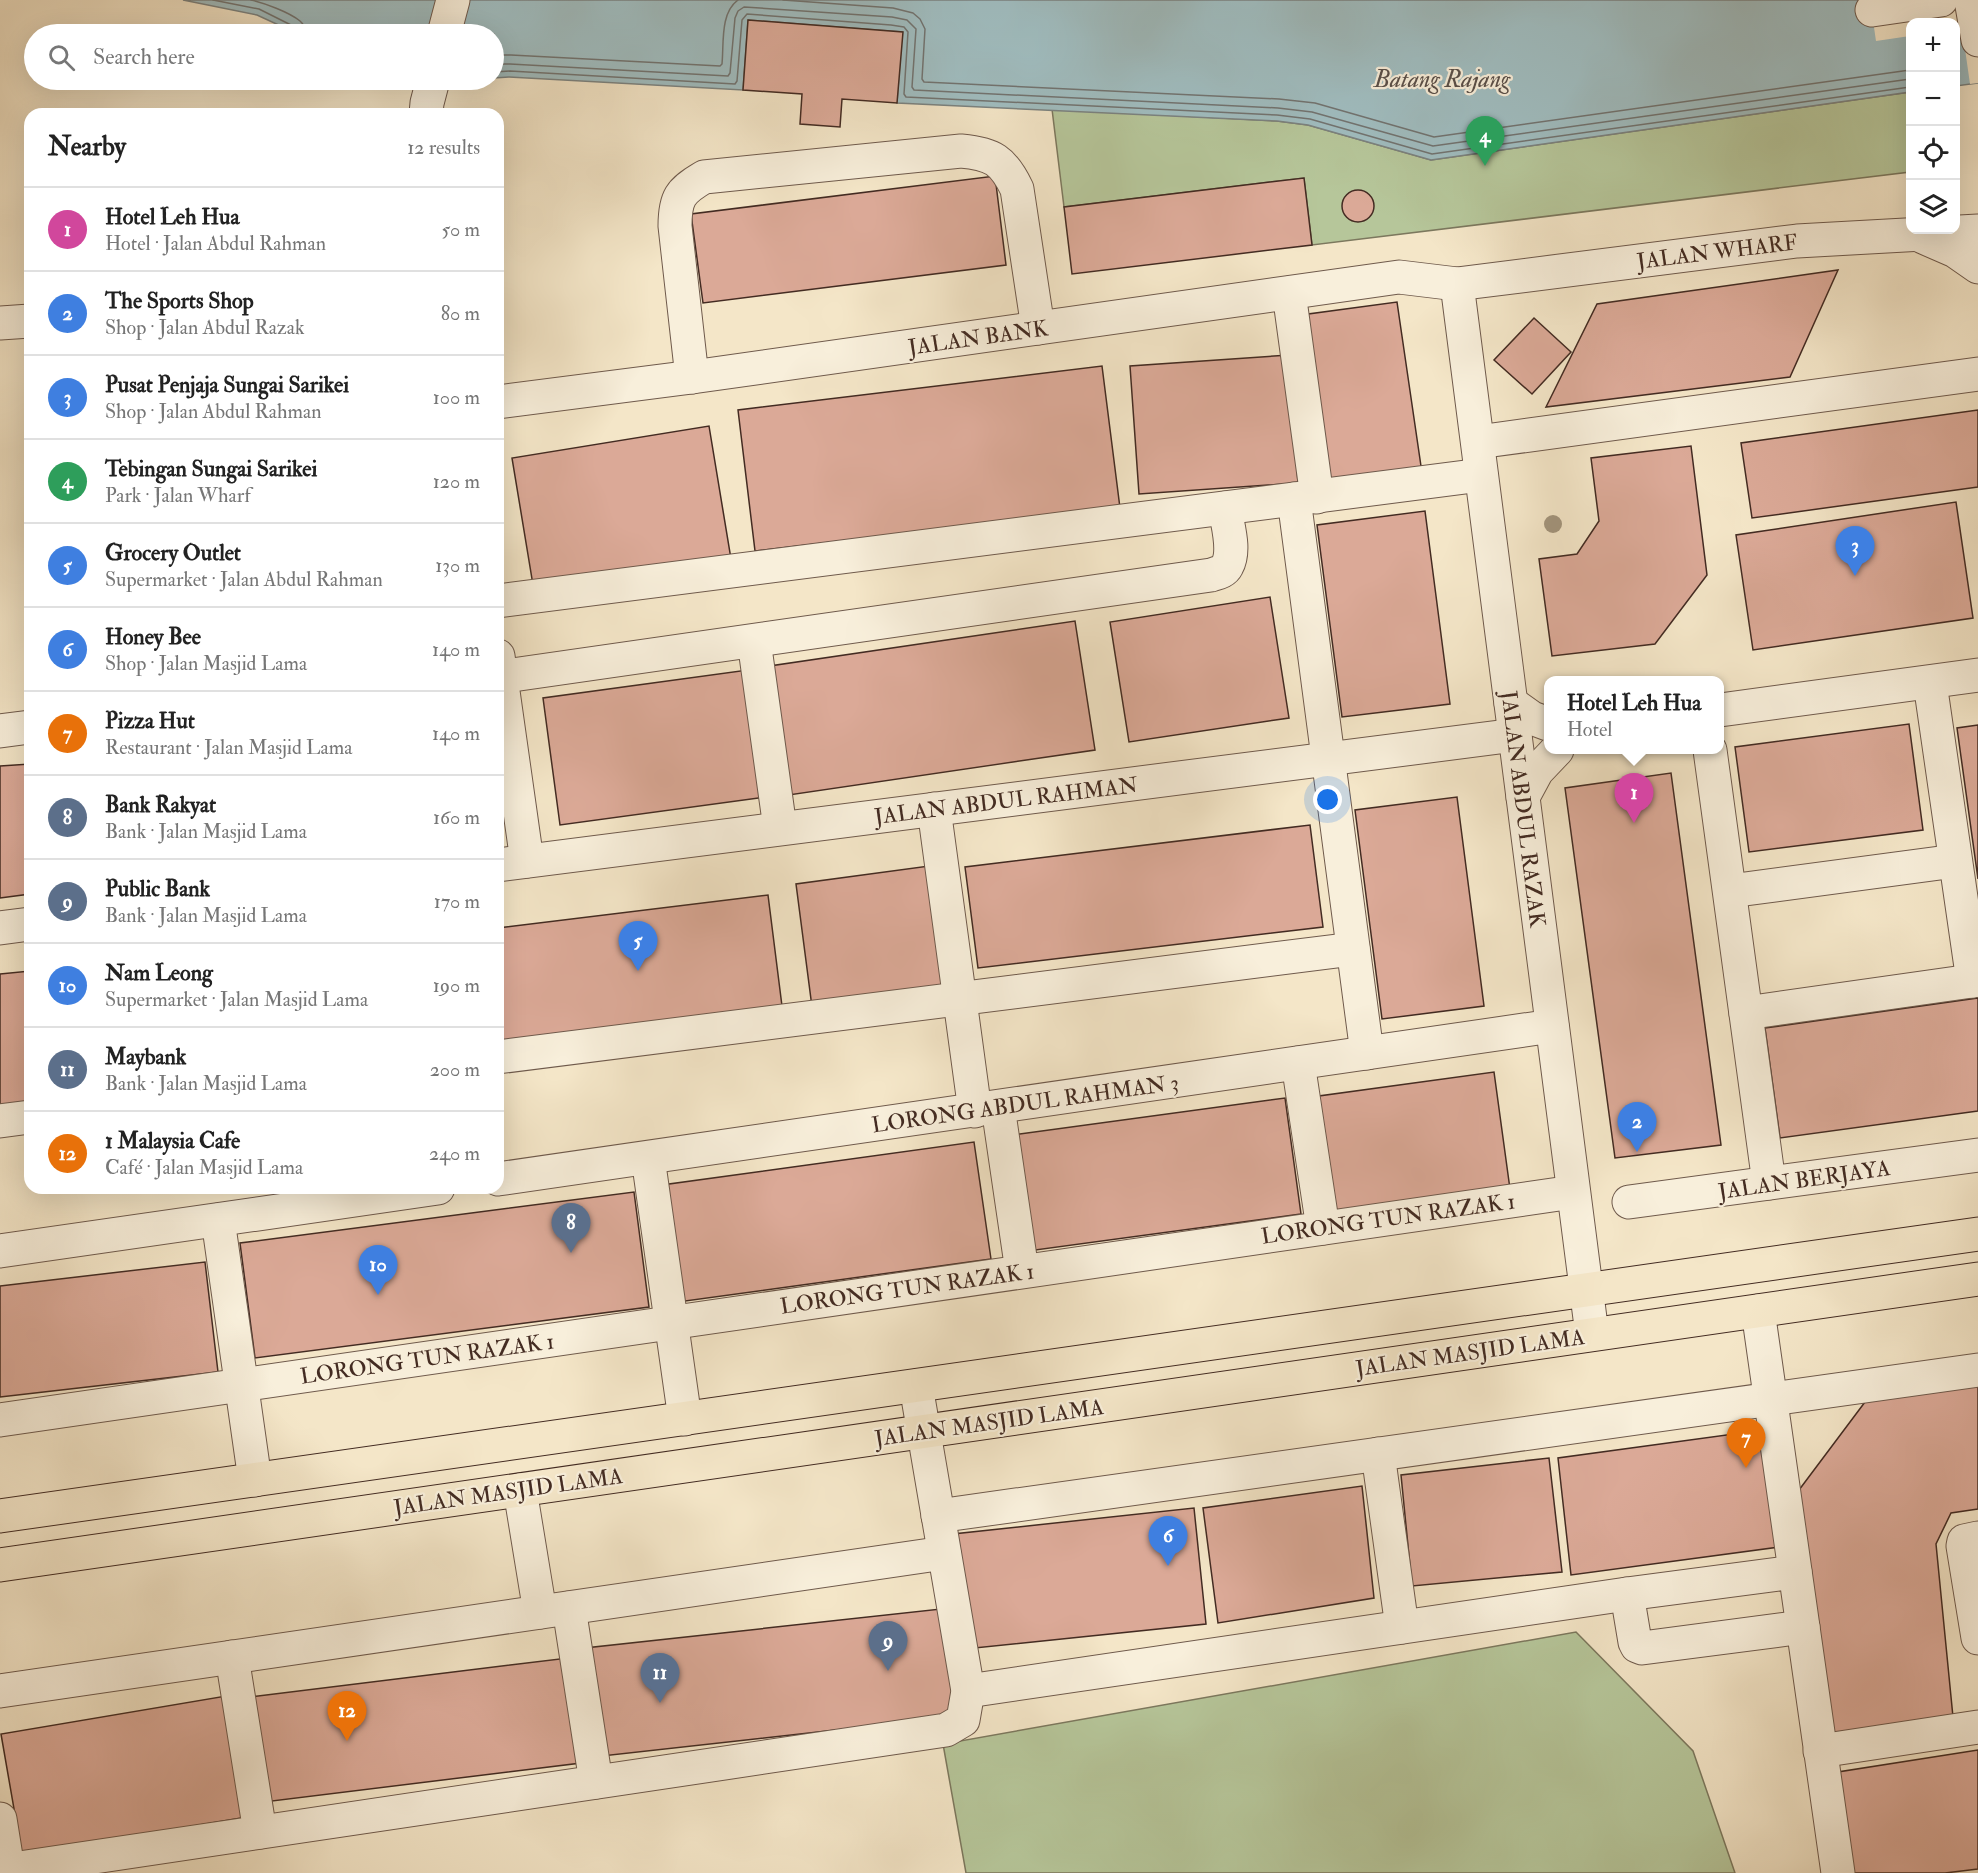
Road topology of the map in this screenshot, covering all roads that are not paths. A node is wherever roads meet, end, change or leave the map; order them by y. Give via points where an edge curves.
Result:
1 (453, 0) edge
2 (1941, 0) edge
3 (1971, 0) edge
4 (1872, 10) dead end
5 (447, 24) edge
6 (1978, 40) edge
7 (430, 90) edge
8 (427, 108) edge
9 (1978, 231) edge
10 (1919, 235) junction
11 (1978, 267) edge
12 (1457, 284) junction
13 (1289, 293) junction
14 (24, 321) edge
15 (0, 323) edge
16 (1038, 328) junction
17 (1978, 374) edge
18 (692, 377) junction
19 (504, 401) edge
20 (1478, 442) junction
21 (1481, 475) junction
22 (1305, 498) junction
23 (1225, 508) junction
24 (504, 600) edge
25 (754, 641) junction
26 (504, 669) edge
27 (1978, 675) edge
28 (1930, 683) junction
29 (1724, 710) edge
30 (1513, 719) junction
31 (1544, 722) edge
32 (24, 728) edge
33 (0, 730) edge
34 (504, 739) edge
35 (1553, 754) edge
36 (1711, 754) edge
37 (1328, 759) junction
38 (1522, 797) junction
39 (933, 809) junction
40 (780, 828) junction
41 (1955, 861) junction
42 (513, 863) edge
43 (1730, 891) junction
44 (24, 925) edge
45 (0, 928) edge
46 (1353, 949) junction
47 (1976, 980) edge
48 (960, 998) junction
49 (1746, 1013) junction
50 (1552, 1026) junction
51 (1367, 1053) junction
52 (504, 1056) edge
53 (1298, 1063) junction
54 (986, 1109) junction
55 (24, 1118) edge
56 (0, 1121) edge
57 (1978, 1155) edge
58 (648, 1158) junction
59 (504, 1178) edge
60 (1769, 1183) junction
61 (1573, 1192) junction
62 (366, 1194) edge
63 (1629, 1202) dead end
64 (218, 1220) junction
65 (1323, 1228) junction
66 (1978, 1234) edge
67 (0, 1251) edge
68 (1022, 1271) junction
69 (1978, 1279) edge
70 (1587, 1290) junction
71 (1758, 1311) junction
72 (671, 1323) junction
73 (1592, 1334) junction
74 (1978, 1370) edge
75 (242, 1385) junction
76 (916, 1386) junction
77 (1770, 1399) junction
78 (0, 1419) edge
79 (685, 1419) junction
80 (923, 1431) junction
81 (1378, 1454) junction
82 (255, 1480) junction
83 (520, 1490) junction
84 (0, 1516) edge
85 (938, 1516) junction
86 (1978, 1538) edge
87 (944, 1553) junction
88 (0, 1565) edge
89 (1795, 1572) junction
90 (1627, 1594) junction
91 (555, 1610) junction
92 (1402, 1627) junction
93 (1803, 1627) junction
94 (1978, 1633) edge
95 (1978, 1638) edge
96 (232, 1657) junction
97 (0, 1691) edge
98 (968, 1691) junction
99 (1978, 1727) edge
100 (1820, 1751) junction
101 (596, 1782) junction
102 (0, 1819) edge
103 (260, 1832) junction
104 (4, 1870) edge
105 (1838, 1873) edge

1 - 5 street
2 - 4 street
3 - 6 street
7 - 8 street
9 - 10 street, JALAN WHARF
10 - 11 street via 1955,250
10 - 12 street, JALAN WHARF via 1797,241
12 - 13 street, JALAN BANK via 1399,278
12 - 20 street, JALAN ABDUL RAZAK
13 - 16 street, JALAN BANK
13 - 22 street
14 - 15 street
16 - 18 street, JALAN BANK
16 - 18 street via 1017,189 998,160 980,152 961,151 704,177 679,196 675,210
17 - 20 street
18 - 19 street, JALAN BANK
20 - 21 street, JALAN ABDUL RAZAK
21 - 22 street
21 - 30 street, JALAN ABDUL RAZAK
22 - 23 street
22 - 37 street
23 - 24 street
23 - 25 street via 1230,557 1221,572 1211,575
25 - 26 street
25 - 40 street
27 - 28 street
28 - 29 street
28 - 41 street
30 - 31 street via 1532,718
30 - 37 street, JALAN ABDUL RAHMAN
30 - 38 street, JALAN ABDUL RAZAK
32 - 33 street
34 - 42 street
35 - 38 street via 1537,771
36 - 43 street
37 - 39 street, JALAN ABDUL RAHMAN
37 - 46 street
38 - 50 street, JALAN ABDUL RAZAK
39 - 40 street, JALAN ABDUL RAHMAN
39 - 48 street
40 - 42 street, JALAN ABDUL RAHMAN
41 - 43 street
41 - 47 street
43 - 49 street
44 - 45 street
46 - 48 street
46 - 51 street
47 - 49 street
48 - 52 street
48 - 54 street
49 - 60 street
50 - 51 street, LORONG ABDUL RAHMAN 3
50 - 61 street, JALAN ABDUL RAZAK
51 - 53 street, LORONG ABDUL RAHMAN 3
53 - 54 street, LORONG ABDUL RAHMAN 3
53 - 65 street
54 - 58 street, LORONG ABDUL RAHMAN 3
54 - 68 street
55 - 56 street
57 - 60 street, JALAN BERJAYA
58 - 59 street, LORONG ABDUL RAHMAN 3
58 - 72 street
60 - 63 street, JALAN BERJAYA
61 - 65 street, LORONG TUN RAZAK 1
61 - 70 street, JALAN ABDUL RAZAK
62 - 64 street
64 - 67 street
64 - 75 street
65 - 68 street, LORONG TUN RAZAK 1
66 - 70 main road, JALAN MASJID LAMA
68 - 72 street, LORONG TUN RAZAK 1
69 - 71 main road, JALAN MASJID LAMA
70 - 73 street, JALAN ABDUL RAZAK
70 - 76 main road, JALAN MASJID LAMA
71 - 73 main road, JALAN MASJID LAMA
71 - 77 street
72 - 75 street, LORONG TUN RAZAK 1
72 - 79 street
73 - 80 main road, JALAN MASJID LAMA
74 - 77 street
75 - 78 street, LORONG TUN RAZAK 1
75 - 82 street
76 - 79 main road, JALAN MASJID LAMA
76 - 80 street
77 - 81 street
77 - 89 street
79 - 82 main road, JALAN MASJID LAMA
80 - 83 main road, JALAN MASJID LAMA
80 - 85 street
81 - 85 street
81 - 92 street
82 - 84 main road, JALAN MASJID LAMA
83 - 88 main road, JALAN MASJID LAMA
83 - 91 street
85 - 87 street
86 - 94 street via 1964,1541 1963,1546
87 - 91 street
87 - 98 street
89 - 90 street
89 - 93 street
90 - 92 street
90 - 93 street via 1635,1642 1642,1648
91 - 96 street
91 - 101 street
92 - 98 street
93 - 100 street
94 - 95 street
96 - 97 street
96 - 103 street
98 - 101 street via 963,1720 946,1730
99 - 100 street
100 - 105 street
101 - 103 street
102 - 104 street
103 - 104 street

